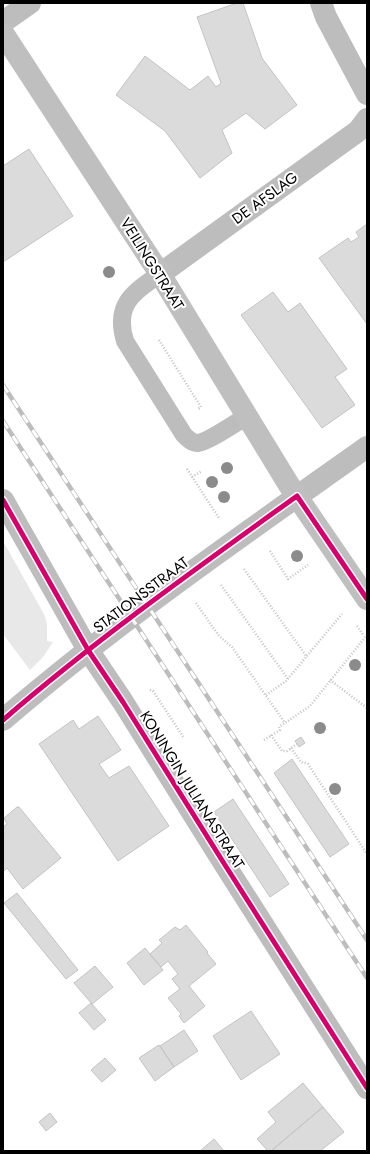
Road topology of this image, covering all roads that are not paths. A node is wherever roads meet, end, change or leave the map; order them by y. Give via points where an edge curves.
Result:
1 (30, 3) edge
2 (321, 3) edge
3 (3, 22) edge
4 (3, 33) edge
5 (367, 94) edge
6 (367, 118) edge
7 (160, 274) junction
8 (247, 416) junction
9 (367, 447) edge
10 (297, 496) junction
11 (3, 500) edge
12 (367, 599) edge
13 (88, 650) junction
14 (3, 720) edge
15 (367, 1088) edge

1 - 3 street
2 - 5 street
4 - 7 street, VEILINGSTRAAT
6 - 7 street, DE AFSLAG via 358,132
7 - 8 street, VEILINGSTRAAT
7 - 8 lane via 134,293 128,301 122,320 125,341 184,435 191,441 198,443 206,440
8 - 10 street, VEILINGSTRAAT
9 - 10 street, STATIONSSTRAAT
10 - 12 street, VEILINGSTRAAT
10 - 13 street, STATIONSSTRAAT
11 - 13 street, KONINGIN JULIANASTRAAT
13 - 14 street, STATIONSSTRAAT
13 - 15 street, KONINGIN JULIANASTRAAT

